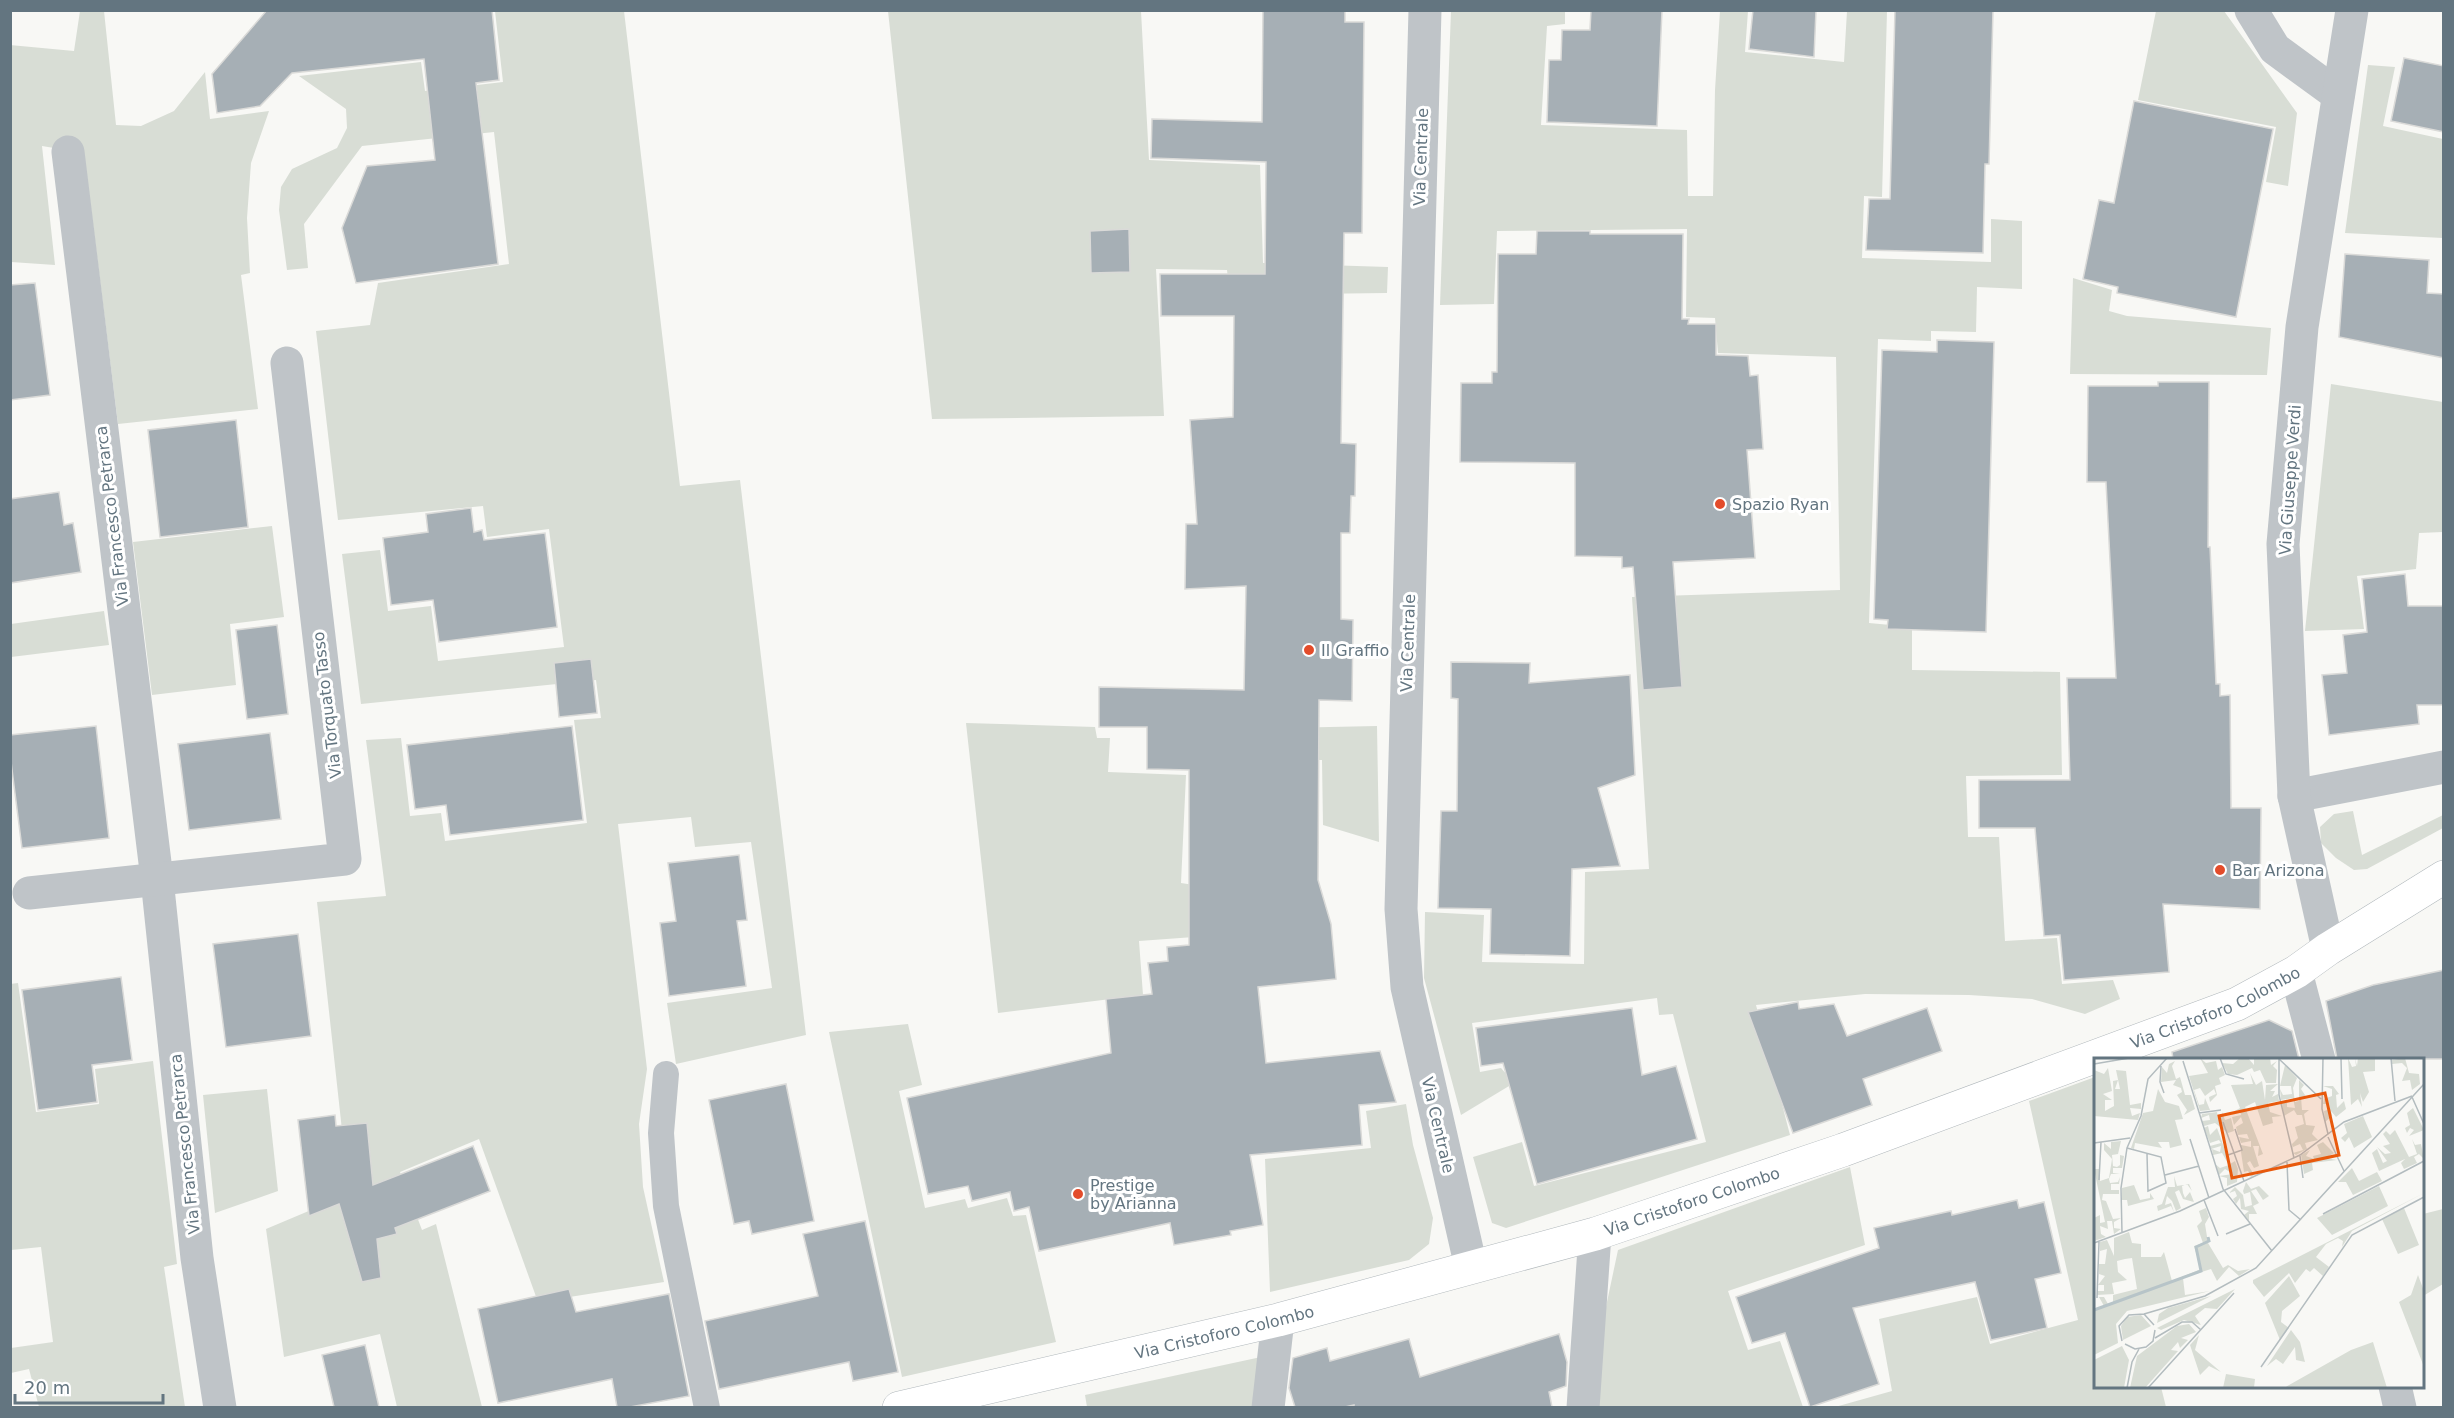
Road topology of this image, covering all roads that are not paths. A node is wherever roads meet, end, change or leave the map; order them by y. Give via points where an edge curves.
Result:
1 (1425, 10) edge
2 (2251, 10) edge
3 (2352, 10) edge
4 (2338, 95) junction
5 (68, 152) dead end
6 (287, 363) dead end
7 (2444, 767) edge
8 (2294, 796) junction
9 (2444, 877) edge
10 (157, 879) junction
11 (29, 893) dead end
12 (2328, 949) junction
13 (2296, 972) junction
14 (2319, 1058) edge
15 (666, 1074) dead end
16 (1595, 1234) junction
17 (1471, 1267) junction
18 (1278, 1320) junction
19 (2395, 1388) edge
20 (220, 1407) edge
21 (707, 1407) edge
22 (899, 1407) edge
23 (1268, 1407) edge
24 (1583, 1407) edge
25 (2400, 1407) edge

1 - 17 street, Via Centrale via 1401,909 1407,987
2 - 4 street via 2275,49
3 - 4 street, Via Giuseppe Verdi
4 - 8 street, Via Giuseppe Verdi via 2302,327 2283,544
5 - 10 street, Via Francesco Petrarca
6 - 10 street, Via Torquato Tasso via 345,859
7 - 8 street
8 - 12 street, Via Giuseppe Verdi
9 - 12 main road, Via Cristoforo Colombo
10 - 11 street
10 - 20 street, Via Francesco Petrarca via 197,1258
12 - 13 main road, Via Cristoforo Colombo
13 - 14 street
13 - 16 main road, Via Cristoforo Colombo via 2237,1004 1843,1150
15 - 21 lane via 661,1133 666,1206
16 - 17 main road, Via Cristoforo Colombo
16 - 24 street
17 - 18 main road, Via Cristoforo Colombo
18 - 22 main road, Via Cristoforo Colombo
18 - 23 street
19 - 25 street

